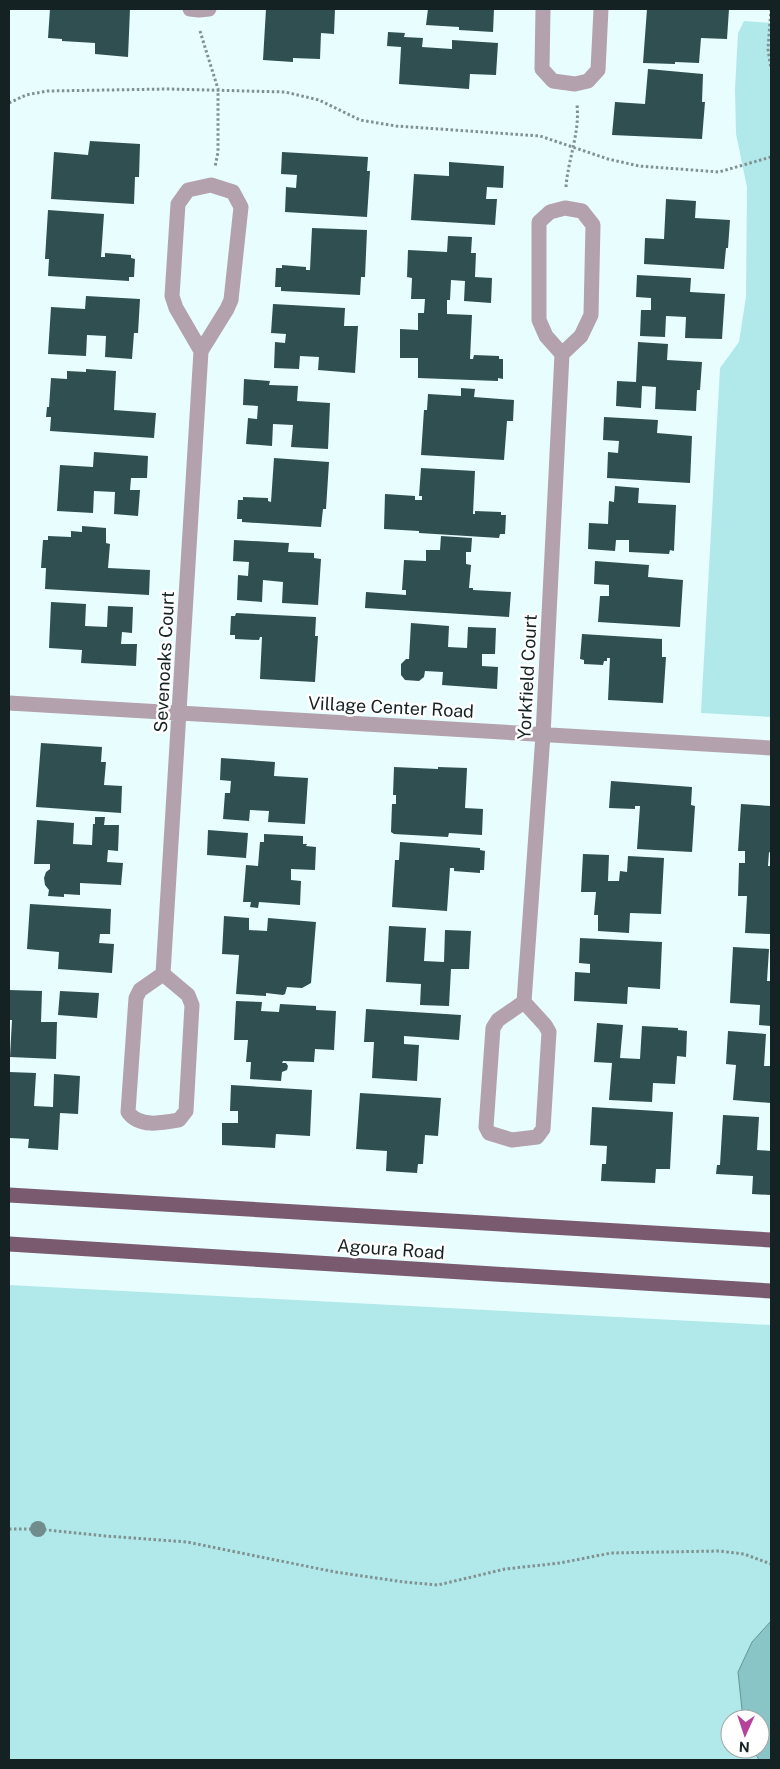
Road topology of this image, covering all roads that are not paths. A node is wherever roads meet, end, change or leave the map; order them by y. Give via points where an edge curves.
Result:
1 (543, 9) edge
2 (601, 9) edge
3 (201, 351) junction
4 (562, 354) junction
5 (9, 703) edge
6 (180, 713) junction
7 (543, 735) junction
8 (771, 748) edge
9 (163, 974) junction
10 (524, 1002) junction
11 (9, 1195) edge
12 (771, 1240) edge
13 (9, 1244) edge
14 (771, 1291) edge

1 - 2 street via 542,69 553,81 575,84 588,81 598,70
3 - 3 street, Sevenoaks Court via 231,300 240,207 233,192 211,185 188,190 178,204 172,296
3 - 6 street, Sevenoaks Court
4 - 4 street via 581,336 591,315 593,225 582,211 565,208 550,212 538,222 539,320 546,336
4 - 7 street, Yorkfield Court
5 - 6 street, Village Center Road
6 - 7 street, Village Center Road
6 - 9 street, Sevenoaks Court
7 - 8 street, Village Center Road
7 - 10 street, Yorkfield Court
9 - 9 street via 140,990 136,998 128,1112 132,1118 155,1124 179,1120 186,1111 192,1005 188,995
10 - 10 street via 498,1020 493,1028 486,1127 489,1133 512,1140 537,1137 543,1129 549,1032
11 - 12 main road, Agoura Road
13 - 14 main road, Agoura Road

